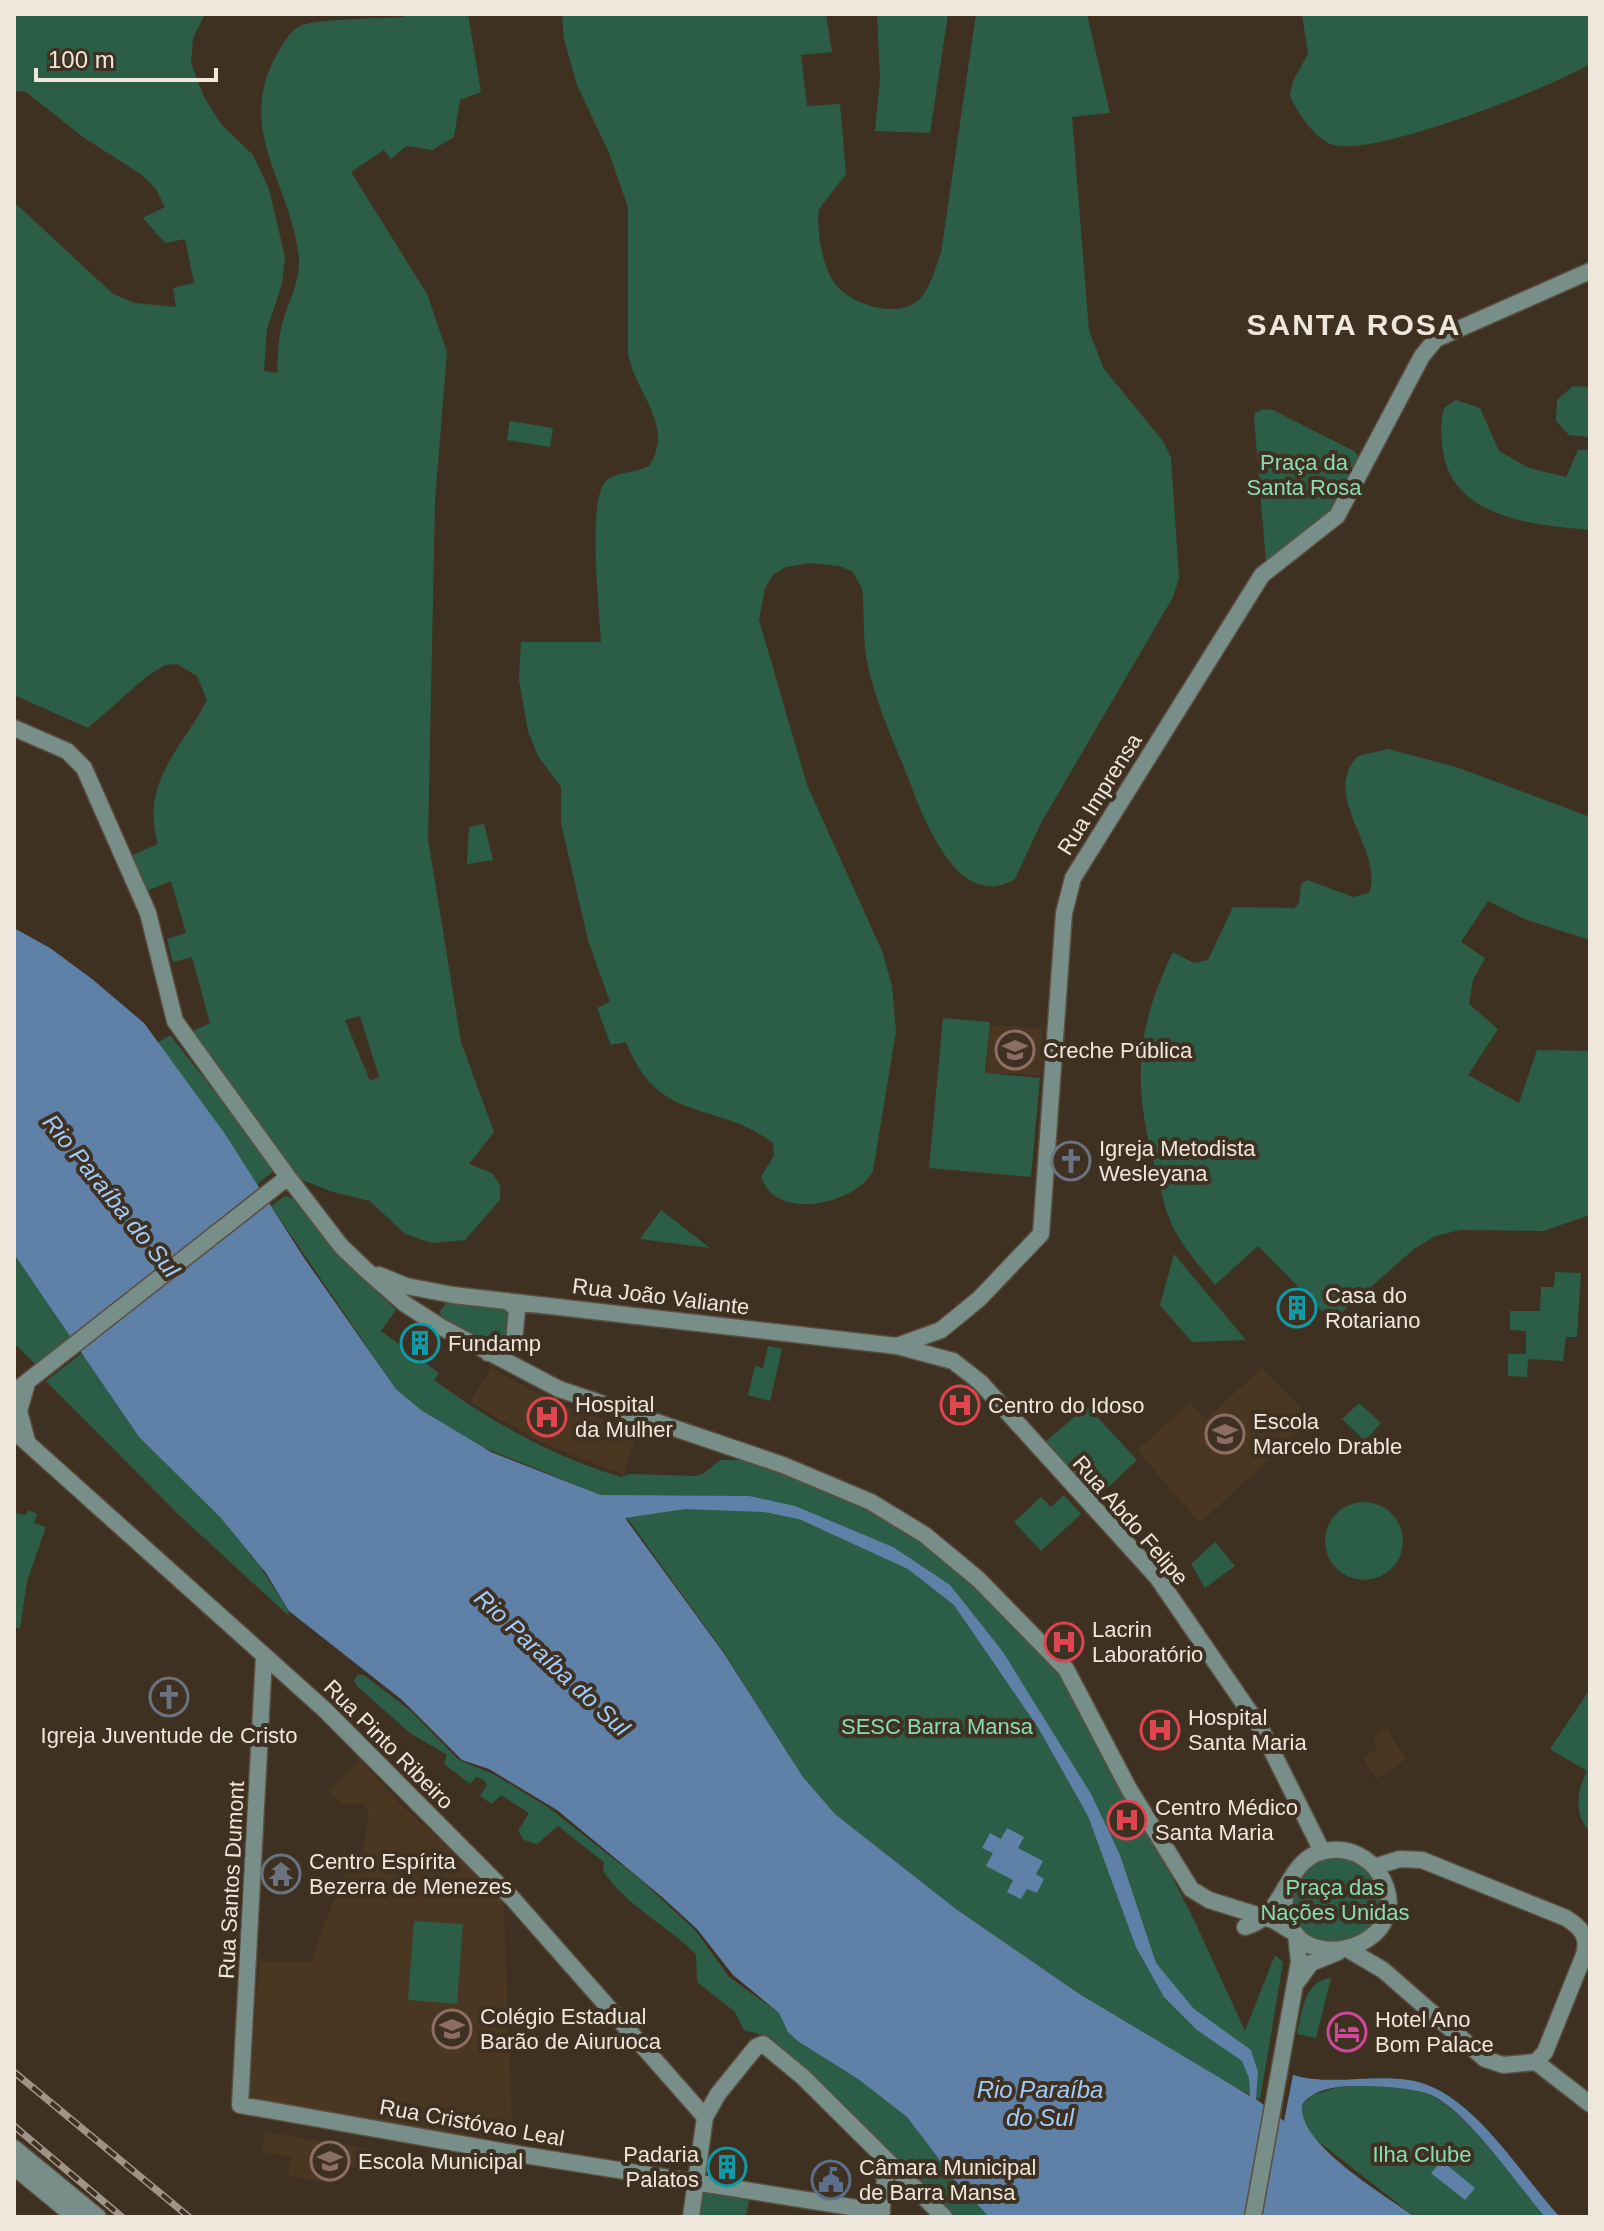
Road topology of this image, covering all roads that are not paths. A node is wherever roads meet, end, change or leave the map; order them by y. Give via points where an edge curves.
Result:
1 (1590, 271) edge
2 (14, 728) edge
3 (284, 1180) junction
4 (366, 1270) junction
5 (453, 1295) junction
6 (508, 1301) junction
7 (441, 1327) junction
8 (941, 1330) junction
9 (897, 1346) junction
10 (488, 1353) junction
11 (953, 1361) junction
12 (33, 1376) junction
13 (14, 1392) edge
14 (14, 1431) edge
15 (28, 1442) junction
16 (264, 1657) junction
17 (1322, 1851) junction
18 (1374, 1867) junction
19 (1286, 1888) junction
20 (1265, 1918) junction
21 (1566, 1918) junction
22 (1590, 1925) edge
23 (1245, 1927) dead end
24 (1296, 1934) junction
25 (1588, 1949) edge
26 (1346, 1950) junction
27 (1291, 1994) junction
28 (1536, 2062) junction
29 (1590, 2104) edge
30 (240, 2105) joint
31 (705, 2117) junction
32 (14, 2148) edge
33 (879, 2154) junction
34 (14, 2167) edge
35 (696, 2183) junction
36 (917, 2190) junction
37 (882, 2214) edge
38 (75, 2217) edge
39 (98, 2217) edge
40 (691, 2217) edge
41 (944, 2217) edge
42 (1253, 2217) edge

1 - 8 street, Rua Imprensa via 1436,339 1329,524 1262,575 1079,864 1064,913 1041,1234
2 - 3 street via 67,751 84,768 148,913 175,1021
3 - 4 street
3 - 12 street
4 - 5 street, Rua João Valiante via 406,1286
4 - 7 street
5 - 6 street, Rua João Valiante
5 - 7 street via 436,1305
6 - 9 street, Rua João Valiante
6 - 10 street via 517,1310 514,1341 507,1350
7 - 10 street
8 - 9 street, Rua Imprensa
8 - 11 street
9 - 11 street, Rua João Valiante
10 - 20 street via 587,1401 783,1465 871,1502 925,1535 978,1579 1066,1669 1129,1789 1191,1889
11 - 17 street, Rua Abdo Felipe via 980,1382 1157,1577 1260,1727
12 - 13 street
12 - 15 street via 19,1406
14 - 15 street, Rua Pinto Ribeiro
15 - 16 street, Rua Pinto Ribeiro
16 - 30 street, Rua Santos Dumont
16 - 31 street, Rua Pinto Ribeiro via 325,1710 512,1898
17 - 18 street via 1351,1852
17 - 19 street via 1299,1865
18 - 21 street via 1400,1859 1422,1860
18 - 26 street via 1386,1892 1383,1920 1366,1942
19 - 20 street
19 - 24 street via 1286,1915
20 - 23 street
20 - 24 street
21 - 22 street
21 - 25 street via 1584,1933
24 - 26 street via 1313,1947
24 - 27 street via 1300,1951
25 - 28 street
26 - 27 street via 1311,1963
26 - 28 street via 1383,1970 1485,2059 1503,2065
27 - 42 street
28 - 29 street
30 - 35 street, Rua Cristóvao Leal
31 - 33 street via 718,2094 763,2044
31 - 35 street
32 - 39 street
33 - 36 street
33 - 37 street via 885,2172
34 - 38 street
35 - 37 street, Rua Cristóvao Leal
35 - 40 street
36 - 37 street via 892,2192
36 - 41 street

